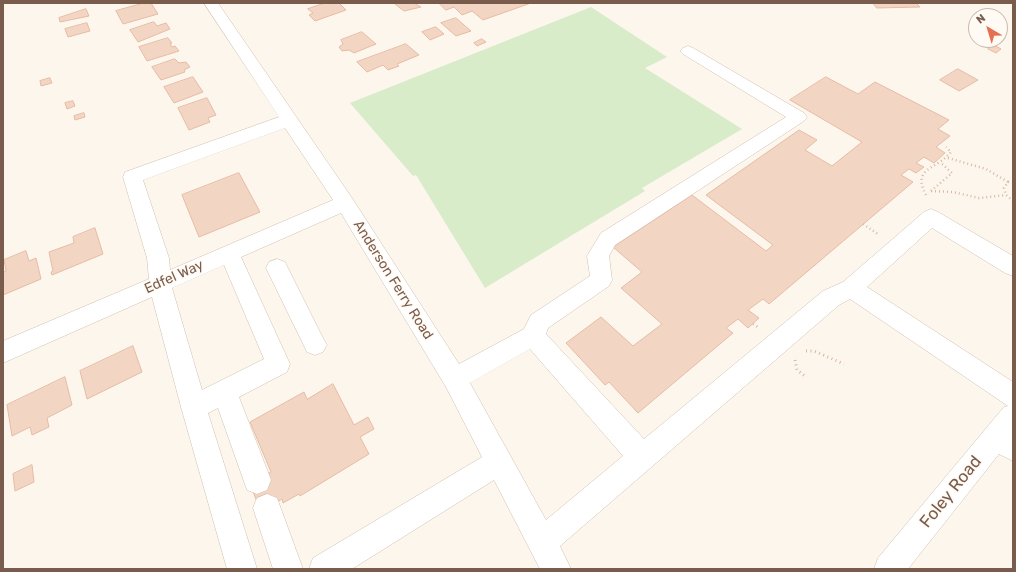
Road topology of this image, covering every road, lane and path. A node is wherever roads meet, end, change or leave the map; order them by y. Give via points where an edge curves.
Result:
1 (211, 3) edge
2 (688, 51) dead end
3 (290, 120) junction
4 (946, 147) dead end
5 (940, 158) dead end
6 (948, 158) junction
7 (944, 160) junction
8 (940, 162) junction
9 (1013, 181) edge
10 (1008, 182) junction
11 (926, 195) dead end
12 (1006, 195) junction
13 (1013, 201) edge
14 (345, 203) junction
15 (862, 224) dead end
16 (880, 236) dead end
17 (228, 253) junction
18 (1013, 267) edge
19 (277, 268) dead end
20 (160, 284) junction
21 (851, 288) junction
22 (533, 336) junction
23 (316, 344) dead end
24 (802, 350) dead end
25 (3, 352) edge
26 (795, 357) dead end
27 (844, 364) dead end
28 (806, 378) dead end
29 (455, 379) junction
30 (224, 391) junction
31 (1013, 396) edge
32 (194, 406) junction
33 (1008, 433) edge
34 (642, 457) junction
35 (499, 462) junction
36 (257, 480) dead end
37 (267, 508) dead end
38 (542, 542) junction
39 (242, 569) edge
40 (288, 569) edge
41 (324, 569) edge
42 (556, 569) edge
43 (889, 569) edge

1 - 3 street, Anderson Ferry Road
2 - 22 street via 798,117 608,239 598,256 601,280 539,322
3 - 14 street, Anderson Ferry Road
3 - 20 street via 132,177 158,258
4 - 6 path via 951,152
5 - 7 path
6 - 7 path
6 - 10 path via 997,173
7 - 8 path
8 - 11 path via 921,176 920,184
8 - 12 path via 952,173 930,191 953,192 980,198
9 - 10 path
10 - 12 path via 1004,188
12 - 13 path
14 - 17 street, Edfel Way
14 - 29 street, Anderson Ferry Road
15 - 16 path
17 - 20 street, Edfel Way
17 - 30 street via 278,364
18 - 21 street via 930,217
19 - 23 street
20 - 25 street, Edfel Way
20 - 32 street
21 - 31 street
21 - 34 street via 831,298
22 - 29 street
22 - 34 street
24 - 27 path via 814,351
26 - 28 path via 797,370
29 - 35 street, Anderson Ferry Road
30 - 32 street
30 - 36 street
32 - 39 street
33 - 43 street, Foley Road
34 - 38 street
35 - 38 street, Anderson Ferry Road
35 - 41 street
37 - 40 street
38 - 42 street, Anderson Ferry Road

